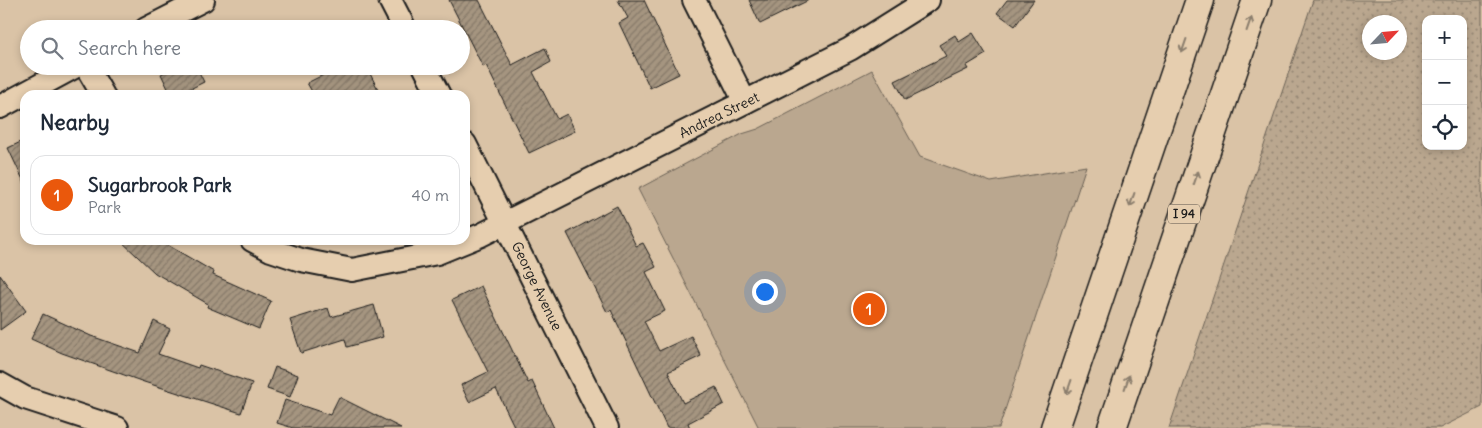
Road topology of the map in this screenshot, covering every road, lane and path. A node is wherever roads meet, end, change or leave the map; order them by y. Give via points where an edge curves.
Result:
1 (203, 0) edge
2 (390, 0) edge
3 (694, 0) edge
4 (928, 0) edge
5 (1200, 0) edge
6 (1257, 0) edge
7 (164, 20) edge
8 (400, 20) edge
9 (58, 75) edge
10 (91, 75) edge
11 (429, 75) edge
12 (29, 90) edge
13 (100, 90) edge
14 (436, 90) edge
15 (20, 94) edge
16 (745, 102) junction
17 (1, 104) edge
18 (470, 154) edge
19 (506, 223) junction
20 (470, 239) edge
21 (262, 245) edge
22 (455, 245) edge
23 (0, 384) edge
24 (117, 428) edge
25 (607, 428) edge
26 (1055, 428) edge
27 (1112, 428) edge

1 - 7 street
2 - 8 street
3 - 16 street
4 - 16 street, Andrea Street via 850,49
5 -> 26 highway
27 -> 6 highway, I 94
9 - 12 street
10 - 13 street
11 - 14 street
15 - 17 street
16 - 19 street, Andrea Street
18 - 19 street, George Avenue
19 - 20 street, Andrea Street
19 - 25 street, George Avenue
21 - 22 street, Andrea Street via 301,260 352,270 437,253
23 - 24 street via 25,398

